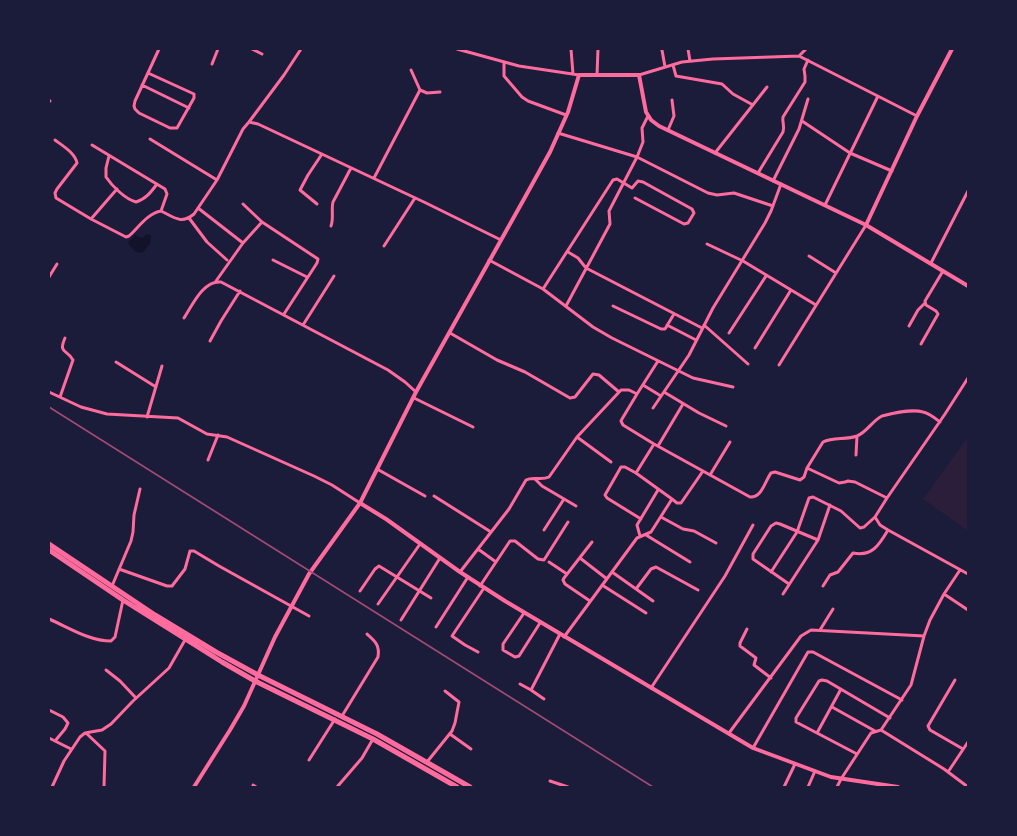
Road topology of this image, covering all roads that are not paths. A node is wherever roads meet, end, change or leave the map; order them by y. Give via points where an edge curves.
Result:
1 (159, 49) edge
2 (218, 49) edge
3 (252, 49) edge
4 (301, 49) edge
5 (457, 49) edge
6 (571, 49) edge
7 (598, 49) edge
8 (661, 49) edge
9 (688, 49) edge
10 (806, 49) edge
11 (952, 49) edge
12 (262, 54) dead end
13 (799, 56) junction
14 (808, 60) junction
15 (690, 61) junction
16 (504, 63) junction
17 (212, 64) dead end
18 (673, 65) junction
19 (665, 67) junction
20 (411, 70) dead end
21 (148, 73) junction
22 (573, 74) junction
23 (579, 74) junction
24 (597, 75) junction
25 (638, 75) junction
26 (142, 85) junction
27 (767, 87) dead end
28 (420, 90) junction
29 (440, 92) dead end
30 (878, 96) junction
31 (808, 99) dead end
32 (672, 100) dead end
33 (753, 105) junction
34 (189, 108) junction
35 (566, 115) junction
36 (648, 116) junction
37 (917, 116) junction
38 (802, 121) junction
39 (249, 122) junction
40 (668, 130) junction
41 (558, 133) junction
42 (150, 139) dead end
43 (55, 140) dead end
44 (92, 145) dead end
45 (715, 153) junction
46 (850, 153) junction
47 (322, 154) junction
48 (109, 156) junction
49 (637, 157) junction
50 (351, 168) junction
51 (892, 171) junction
52 (758, 174) junction
53 (374, 178) junction
54 (217, 180) junction
55 (773, 181) junction
56 (623, 183) junction
57 (157, 184) junction
58 (781, 184) junction
59 (117, 189) junction
60 (968, 191) edge
61 (415, 198) junction
62 (635, 198) dead end
63 (243, 204) dead end
64 (317, 204) dead end
65 (825, 205) junction
66 (773, 206) junction
67 (198, 208) junction
68 (161, 211) junction
69 (189, 218) junction
70 (90, 219) junction
71 (262, 222) junction
72 (866, 225) junction
73 (331, 226) dead end
74 (501, 240) junction
75 (243, 243) junction
76 (707, 244) dead end
77 (384, 246) dead end
78 (568, 252) junction
79 (809, 256) dead end
80 (227, 260) dead end
81 (273, 260) dead end
82 (490, 260) junction
83 (743, 261) junction
84 (931, 263) junction
85 (57, 264) dead end
86 (586, 268) junction
87 (943, 271) junction
88 (836, 273) junction
89 (334, 276) dead end
90 (766, 276) junction
91 (49, 277) edge
92 (307, 277) junction
93 (216, 281) junction
94 (968, 286) edge
95 (543, 290) junction
96 (791, 290) junction
97 (240, 291) junction
98 (925, 303) junction
99 (816, 305) junction
100 (566, 306) junction
101 (612, 306) dead end
102 (284, 314) junction
103 (674, 314) junction
104 (184, 318) dead end
105 (303, 325) junction
106 (668, 325) junction
107 (909, 326) dead end
108 (703, 327) junction
109 (450, 333) junction
110 (729, 333) dead end
111 (65, 338) dead end
112 (696, 340) junction
113 (210, 342) dead end
114 (921, 344) dead end
115 (755, 348) dead end
116 (658, 361) junction
117 (116, 362) dead end
118 (748, 364) dead end
119 (779, 365) dead end
120 (162, 366) dead end
121 (678, 371) junction
122 (968, 378) edge
123 (643, 384) junction
124 (156, 387) junction
125 (733, 387) dead end
126 (49, 392) edge
127 (416, 392) junction
128 (619, 392) junction
129 (664, 392) junction
130 (637, 394) junction
131 (662, 396) junction
132 (60, 397) junction
133 (414, 398) junction
134 (683, 404) junction
135 (653, 408) dead end
136 (147, 417) junction
137 (940, 422) junction
138 (726, 426) dead end
139 (473, 427) dead end
140 (218, 435) junction
141 (577, 436) junction
142 (857, 436) junction
143 (730, 442) dead end
144 (654, 444) junction
145 (658, 446) junction
146 (856, 456) dead end
147 (208, 460) dead end
148 (610, 462) dead end
149 (807, 468) junction
150 (377, 469) junction
151 (703, 471) junction
152 (636, 473) junction
153 (710, 475) junction
154 (535, 479) junction
155 (140, 489) dead end
156 (658, 490) junction
157 (425, 496) dead end
158 (434, 496) dead end
159 (887, 498) junction
160 (564, 499) junction
161 (672, 499) junction
162 (360, 502) junction
163 (830, 505) junction
164 (576, 506) dead end
165 (661, 516) junction
166 (875, 518) junction
167 (641, 519) junction
168 (568, 522) dead end
169 (753, 525) dead end
170 (544, 530) dead end
171 (888, 530) junction
172 (491, 532) junction
173 (797, 532) junction
174 (646, 535) junction
175 (640, 536) junction
176 (818, 540) junction
177 (592, 542) dead end
178 (716, 543) dead end
179 (49, 544) edge
180 (420, 544) junction
181 (478, 549) junction
182 (49, 550) edge
183 (440, 558) junction
184 (580, 558) junction
185 (496, 562) junction
186 (549, 562) dead end
187 (690, 562) dead end
188 (119, 569) junction
189 (960, 570) junction
190 (460, 572) junction
191 (612, 572) junction
192 (771, 572) junction
193 (567, 574) junction
194 (968, 574) edge
195 (398, 577) junction
196 (468, 578) junction
197 (607, 579) junction
198 (789, 584) junction
199 (602, 585) junction
200 (112, 586) junction
201 (823, 586) dead end
202 (482, 587) junction
203 (636, 589) junction
204 (698, 590) dead end
205 (360, 591) dead end
206 (419, 591) junction
207 (783, 594) dead end
208 (944, 594) junction
209 (431, 598) dead end
210 (123, 600) junction
211 (590, 601) junction
212 (653, 601) dead end
213 (378, 604) dead end
214 (292, 608) junction
215 (833, 609) dead end
216 (968, 610) edge
217 (524, 613) junction
218 (646, 613) dead end
219 (309, 616) dead end
220 (49, 619) edge
221 (401, 620) dead end
222 (540, 622) junction
223 (436, 627) dead end
224 (747, 629) dead end
225 (820, 630) junction
226 (367, 634) dead end
227 (560, 634) junction
228 (564, 636) junction
229 (924, 636) junction
230 (185, 640) junction
231 (478, 652) dead end
232 (106, 670) dead end
233 (257, 678) junction
234 (771, 678) junction
235 (955, 680) dead end
236 (520, 684) dead end
237 (651, 688) junction
238 (841, 689) junction
239 (445, 690) dead end
240 (531, 690) junction
241 (136, 698) junction
242 (544, 699) dead end
243 (902, 700) junction
244 (832, 707) junction
245 (49, 710) edge
246 (342, 716) junction
247 (890, 718) junction
248 (335, 719) junction
249 (881, 730) junction
250 (875, 731) junction
251 (85, 733) junction
252 (729, 733) junction
253 (817, 733) junction
254 (450, 734) junction
255 (49, 738) edge
256 (374, 739) junction
257 (55, 741) junction
258 (968, 742) edge
259 (753, 748) junction
260 (71, 749) junction
261 (472, 749) dead end
262 (963, 749) junction
263 (857, 754) junction
264 (309, 760) dead end
265 (427, 762) junction
266 (795, 764) junction
267 (815, 771) junction
268 (948, 772) junction
269 (841, 779) junction
270 (550, 781) dead end
271 (878, 785) edge
272 (52, 787) edge
273 (104, 787) edge
274 (194, 787) edge
275 (338, 787) edge
276 (457, 787) edge
277 (470, 787) edge
278 (568, 787) edge
279 (784, 787) edge
280 (808, 787) edge
281 (837, 787) edge
282 (898, 787) edge
283 (968, 787) edge

1 - 21 street
2 - 17 street
3 - 12 street
4 - 39 street
5 - 16 street
6 - 22 street
7 - 24 street
8 - 19 street
9 - 15 street
10 - 13 street
11 - 37 street
13 - 14 street
13 - 15 street
14 - 30 street
14 - 52 street via 804,69 805,82 783,117 783,132
15 - 18 street
16 - 22 street
16 - 35 street via 504,76 522,97 535,105
18 - 19 street
18 - 33 street via 676,76 722,84 731,93
19 - 25 street
20 - 28 street
21 - 26 street
21 - 34 street via 194,94
22 - 23 street
23 - 24 street
23 - 35 street
24 - 25 street
25 - 36 street
26 - 34 street
26 - 34 street via 134,106 139,113 149,118 170,128 177,128
27 - 33 street
28 - 29 street via 427,94
28 - 53 street
30 - 37 street
30 - 46 street
31 - 38 street
32 - 40 street via 674,116
33 - 45 street
35 - 41 street
36 - 40 street
36 - 49 street via 642,128 642,142
37 - 51 street
38 - 46 street
38 - 55 street
39 - 47 street
39 - 54 street
40 - 45 street
41 - 49 street
41 - 74 street
42 - 54 street
43 - 70 street via 72,153 77,163 53,196
44 - 48 street
45 - 52 street
46 - 51 street
46 - 65 street
47 - 50 street
47 - 64 street via 300,190
48 - 57 street
48 - 59 street via 106,177
49 - 56 street
49 - 66 street via 708,193 734,193
50 - 53 street
50 - 73 street via 333,202
51 - 72 street
52 - 55 street
53 - 61 street
54 - 67 street
55 - 58 street
56 - 62 street via 632,188 638,181 643,182 692,209 694,213 688,223 684,224
56 - 78 street via 617,179 611,182
56 - 86 street via 609,211 610,224
57 - 59 street via 150,193 136,202
57 - 68 street via 167,191
58 - 65 street
58 - 66 street
59 - 70 street
60 - 84 street
61 - 74 street
61 - 77 street
63 - 71 street
65 - 72 street
66 - 83 street
67 - 69 street
67 - 75 street
68 - 69 street via 180,220
68 - 70 street via 150,216 126,237
69 - 80 street via 203,238
71 - 75 street
71 - 92 street via 318,258
72 - 84 street
72 - 88 street
74 - 82 street
75 - 93 street
76 - 83 street
78 - 86 street via 578,258
78 - 95 street
79 - 88 street
81 - 92 street
82 - 95 street
82 - 109 street
83 - 90 street
83 - 108 street
84 - 87 street
85 - 91 street
86 - 100 street
86 - 103 street
87 - 94 street
87 - 98 street
88 - 99 street
89 - 105 street
90 - 96 street
90 - 110 street
92 - 102 street
93 - 97 street
93 - 104 street via 208,285
95 - 100 street
96 - 99 street
96 - 115 street
97 - 102 street
97 - 113 street
98 - 107 street
98 - 114 street via 938,314
99 - 119 street
100 - 116 street via 603,333
101 - 106 street via 661,329
102 - 105 street
103 - 106 street
103 - 108 street
105 - 127 street via 388,370
106 - 112 street
108 - 112 street
108 - 118 street
109 - 127 street
109 - 128 street via 570,398 575,397 593,374 599,375
111 - 132 street via 62,348 73,360
112 - 121 street
116 - 121 street
116 - 123 street
117 - 124 street
120 - 124 street
121 - 125 street via 698,380
121 - 129 street
122 - 137 street
123 - 130 street
123 - 131 street
124 - 136 street
126 - 132 street
127 - 133 street
128 - 130 street via 627,389
128 - 141 street
129 - 131 street
129 - 134 street
130 - 144 street via 621,421 623,425
131 - 135 street
132 - 136 street via 93,411
133 - 139 street
133 - 150 street
134 - 138 street
134 - 145 street
136 - 140 street via 178,418 203,433
137 - 142 street via 921,411 886,415 877,418
137 - 159 street
140 - 147 street
140 - 162 street via 314,476
141 - 148 street
141 - 154 street via 549,477
142 - 146 street
142 - 149 street via 823,442
143 - 153 street
144 - 145 street
144 - 152 street
145 - 151 street
149 - 153 street via 800,480 771,473 760,494 754,498
149 - 159 street via 839,483 856,482
150 - 157 street
150 - 162 street
151 - 153 street
151 - 161 street via 681,503
152 - 156 street
152 - 167 street via 621,467 605,495
154 - 160 street
154 - 172 street via 528,478 524,482 509,509
155 - 188 street via 131,541
156 - 161 street
156 - 167 street
158 - 172 street
159 - 166 street
160 - 164 street
160 - 170 street
161 - 165 street
162 - 180 street
162 - 214 street via 309,574
163 - 166 street via 860,528
163 - 173 street via 813,497 809,498
163 - 176 street
165 - 174 street via 651,532
165 - 178 street
166 - 171 street
167 - 175 street via 637,528
168 - 185 street via 544,560 538,559 512,541
169 - 237 street via 725,576
171 - 189 street
171 - 201 street via 876,548 862,554 853,553 838,572 830,575
172 - 181 street
173 - 176 street
173 - 192 street
173 - 192 street via 780,524 773,524 753,554 752,559
174 - 175 street
174 - 187 street
175 - 191 street
176 - 198 street
177 - 184 street
179 - 200 highway
180 - 183 street
180 - 195 street
181 - 185 street
181 - 190 street
182 - 210 highway
183 - 190 street
183 - 206 street
184 - 193 street
184 - 197 street
185 - 202 street
186 - 193 street
188 - 200 street
188 - 214 street via 172,586 185,569 190,551 194,551
189 - 194 street
189 - 208 street
190 - 196 street
191 - 197 street
191 - 203 street
192 - 198 street
193 - 211 street via 564,582
195 - 205 street via 377,566
195 - 206 street
195 - 213 street
196 - 202 street
196 - 223 street
197 - 199 street
198 - 207 street
199 - 211 street
199 - 218 street
200 - 233 highway
202 - 217 street
202 - 231 street via 452,636
203 - 204 street via 651,569 656,567
203 - 212 street
206 - 209 street
206 - 221 street
208 - 216 street
208 - 229 street
210 - 220 street via 115,637 110,641 80,633
210 - 230 highway
211 - 228 street
214 - 219 street
214 - 233 street via 275,637
215 - 225 street
217 - 222 street
217 - 222 street via 503,644 503,650 515,657 519,656
222 - 227 street
224 - 234 street via 740,646 756,658 754,665
225 - 229 street
225 - 234 street via 810,630 801,636
226 - 246 street via 378,645 378,657
227 - 228 street
227 - 240 street
228 - 237 street
229 - 243 street via 910,685
230 - 233 highway via 222,662
230 - 241 street via 169,668
232 - 241 street
233 - 246 highway
233 - 248 highway
233 - 274 street via 244,706
234 - 252 street
235 - 262 street via 928,726 930,730
236 - 240 street
237 - 252 street
238 - 244 street
238 - 247 street
238 - 253 street via 827,681 819,681 796,718 798,724
239 - 254 street via 460,704
240 - 242 street
241 - 251 street via 106,728 98,732
243 - 247 street
243 - 259 street via 813,652 808,652
244 - 250 street
244 - 253 street
245 - 257 street via 63,717 68,723
246 - 265 highway
247 - 249 street
248 - 256 highway
248 - 264 street
249 - 250 street
249 - 268 street
250 - 263 street
251 - 260 street
251 - 273 street via 105,751
252 - 259 street
253 - 263 street
254 - 261 street
254 - 265 street
255 - 257 street
256 - 275 street
256 - 276 highway
257 - 260 street
258 - 262 street
259 - 266 street
260 - 272 street
262 - 268 street
263 - 269 street
265 - 277 highway
266 - 267 street
266 - 279 street
267 - 269 street
267 - 280 street
268 - 283 street
269 - 271 street
269 - 281 street
270 - 278 street
271 - 282 street

